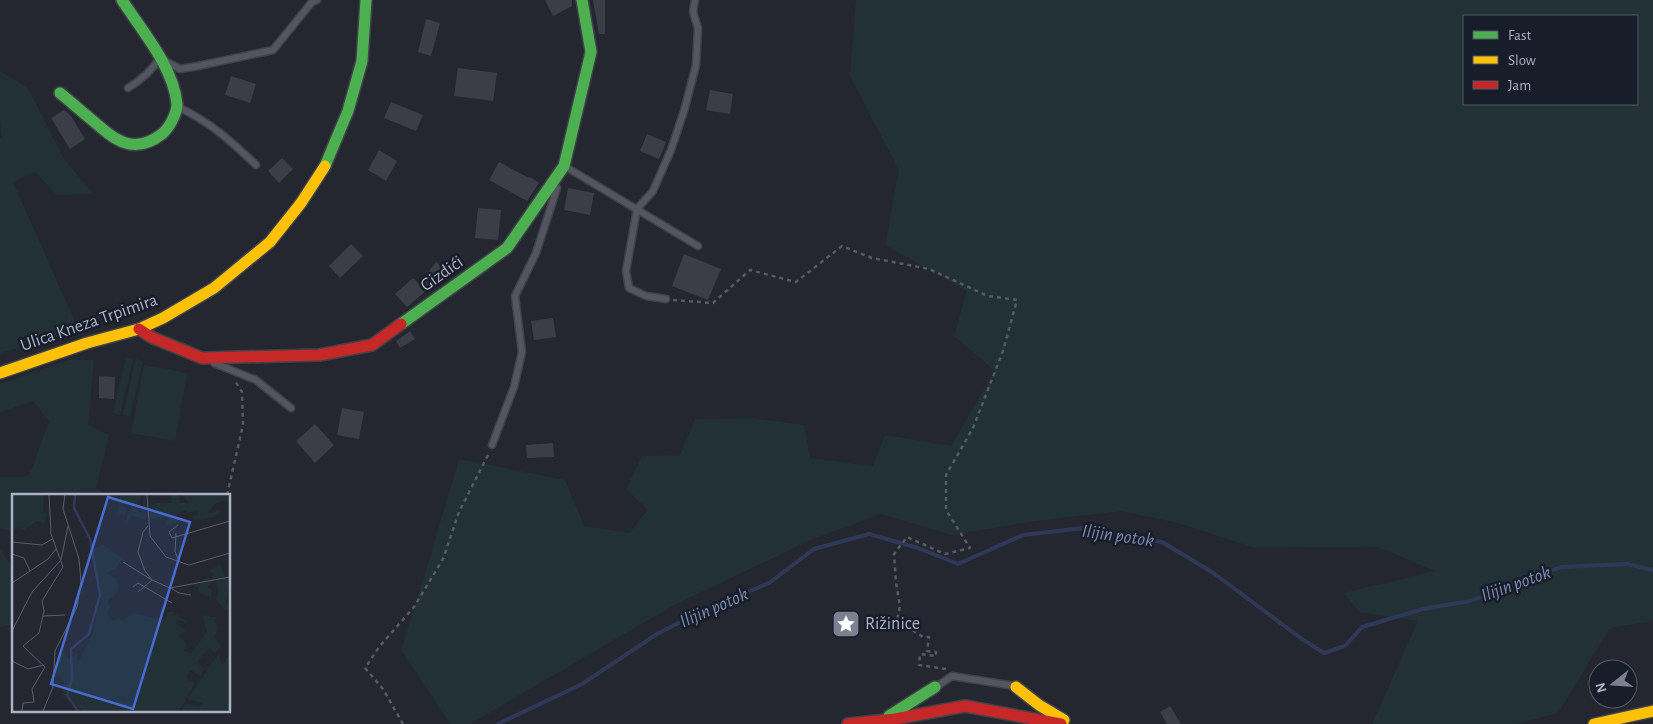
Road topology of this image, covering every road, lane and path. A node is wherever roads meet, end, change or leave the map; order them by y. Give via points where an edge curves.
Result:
1 (122, 0) edge
2 (317, 0) edge
3 (366, 0) edge
4 (582, 0) edge
5 (695, 0) edge
6 (160, 58) junction
7 (128, 88) dead end
8 (60, 93) dead end
9 (177, 106) junction
10 (256, 165) dead end
11 (564, 166) junction
12 (637, 209) junction
13 (698, 246) dead end
14 (666, 300) joint
15 (139, 329) junction
16 (202, 358) junction
17 (228, 369) junction
18 (0, 373) edge
19 (291, 408) dead end
20 (492, 446) joint
21 (228, 494) edge
22 (952, 676) junction
23 (1016, 686) joint
24 (935, 687) joint
25 (1653, 711) edge
26 (881, 720) junction
27 (403, 724) edge
28 (848, 724) edge
29 (1061, 724) edge
30 (1071, 724) edge
31 (1594, 724) edge

1 - 6 main road
2 - 6 lane via 273,50 180,68
3 - 15 main road, Ulica Kneza Trpimira via 362,61 348,111 328,161 300,203 270,242 214,288
4 - 11 main road, Gizdići via 591,52
5 - 12 lane via 693,12 698,28 696,65 684,110 653,191
6 - 7 lane via 152,70
6 - 9 main road
8 - 9 main road via 114,139 136,145 151,142 168,129
9 - 10 lane via 229,138
11 - 12 lane
11 - 16 main road, Gizdići via 507,248 372,345 319,356
11 - 20 lane via 536,253 514,296 522,352 514,387
12 - 13 lane
12 - 14 lane via 626,271 629,288
14 - 22 path via 713,303 750,270 796,282 842,246 872,258 929,270 988,296 1016,300 1003,351 973,428 946,475 946,510 970,548 945,554 907,537 894,554 900,606 897,620 923,637 930,637 928,651 936,652 936,656 920,654 919,665 953,670
15 - 16 main road, Gizdići
15 - 18 main road, Ulica Kneza Trpimira
16 - 17 lane
17 - 19 lane via 256,380
17 - 21 path via 242,392 243,425
20 - 27 path via 459,512 443,559 414,608 365,668 383,689
22 - 23 lane
22 - 24 lane
23 - 30 main road via 1039,705
24 - 26 main road
25 - 31 main road
26 - 28 main road
26 - 29 main road via 965,706

